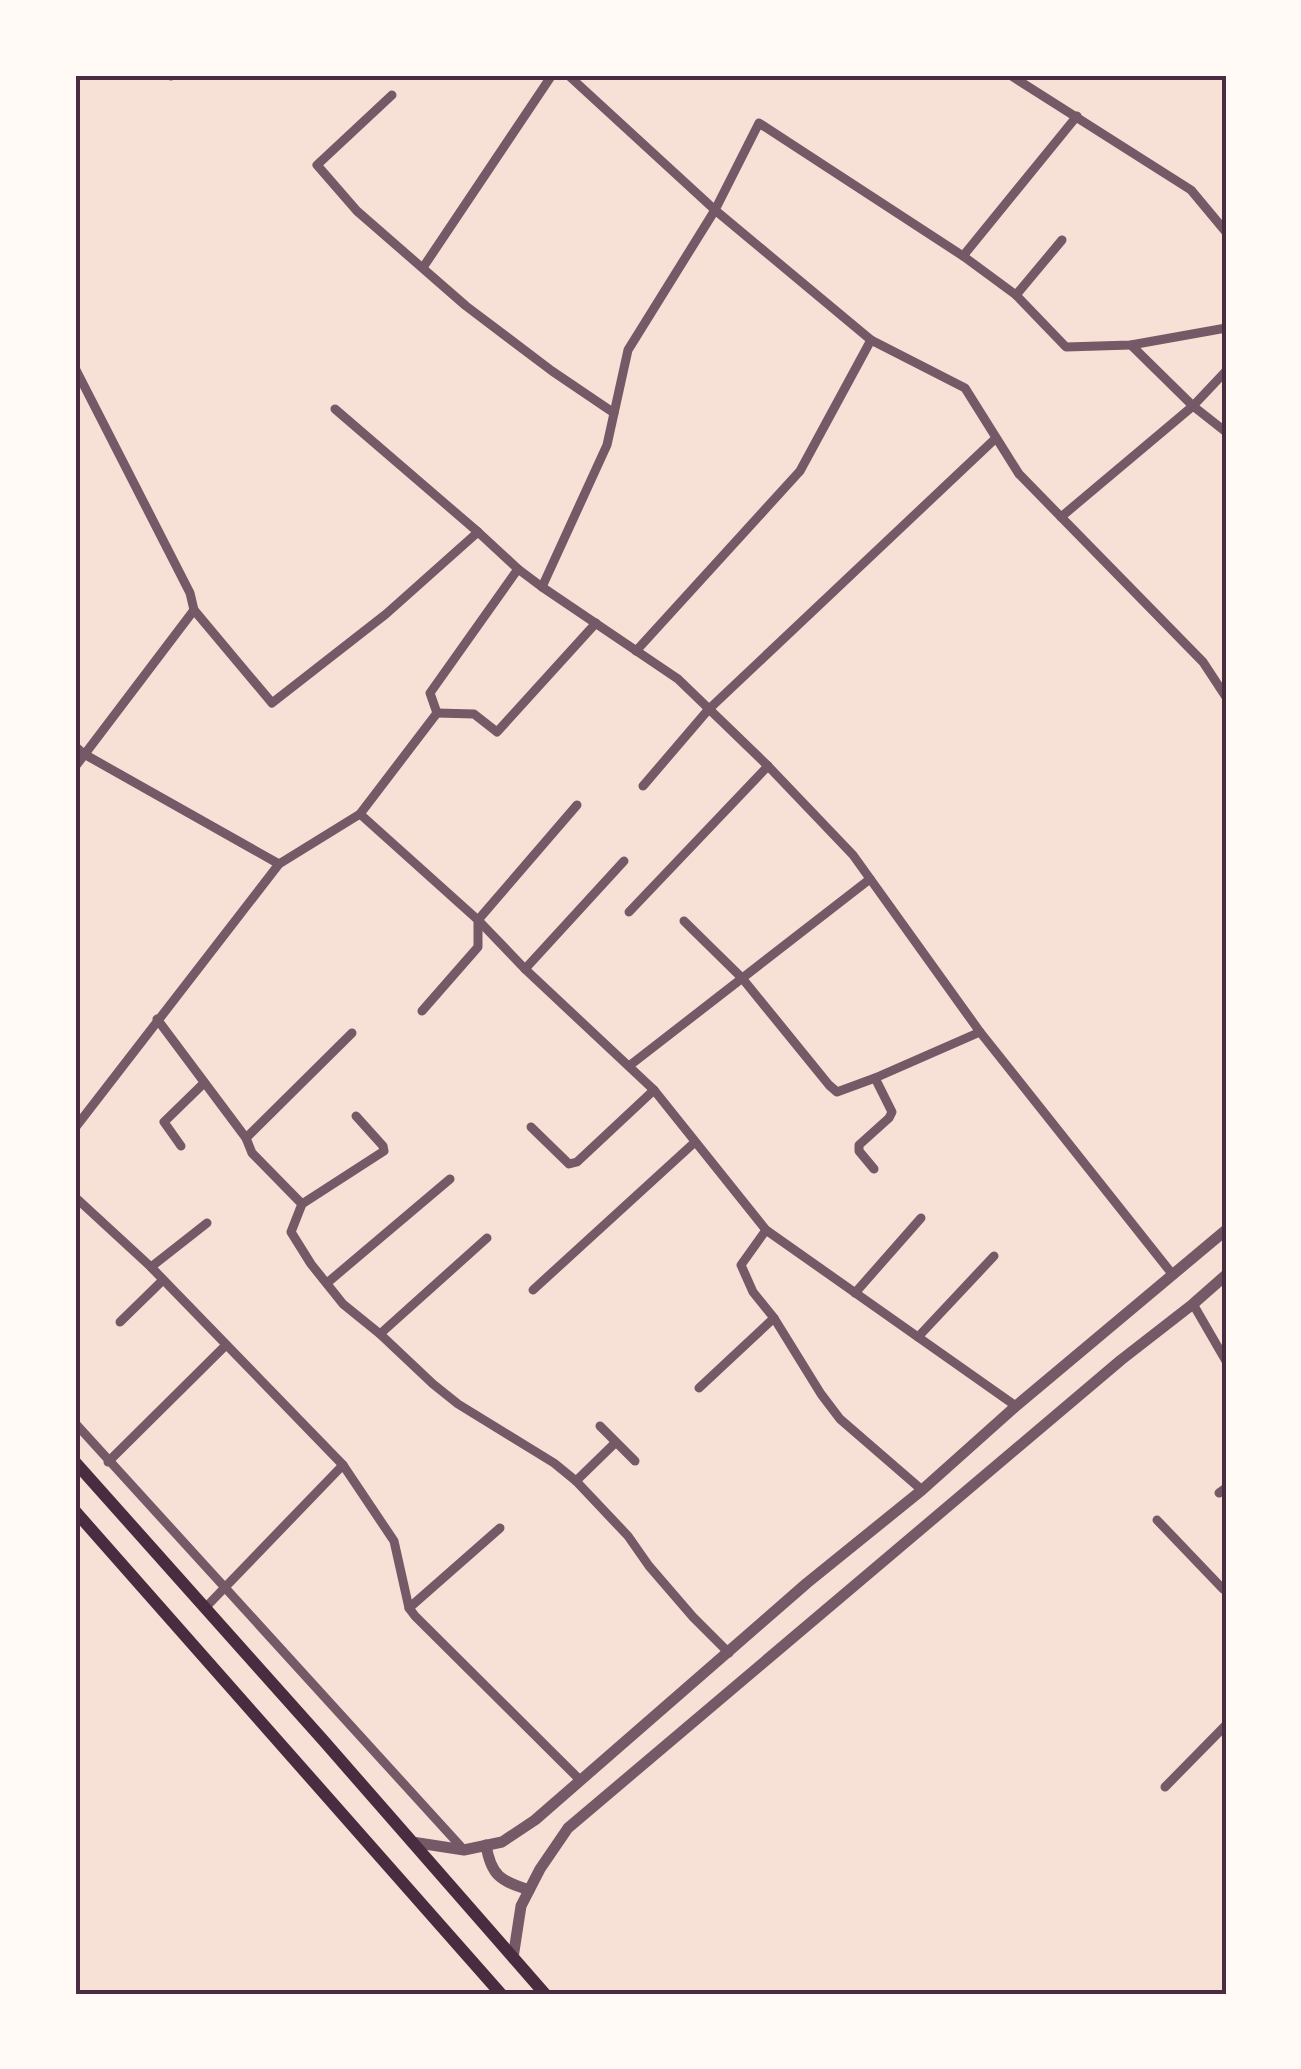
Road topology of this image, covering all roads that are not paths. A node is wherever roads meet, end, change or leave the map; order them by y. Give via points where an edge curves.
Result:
1 (552, 75) edge
2 (568, 75) edge
3 (1010, 75) edge
4 (392, 95) dead end
5 (1077, 116) junction
6 (715, 210) junction
7 (1226, 232) edge
8 (1062, 240) dead end
9 (963, 256) junction
10 (424, 266) junction
11 (1016, 294) junction
12 (1226, 328) edge
13 (871, 340) junction
14 (1131, 344) junction
15 (75, 368) edge
16 (1226, 371) edge
17 (78, 380) edge
18 (1193, 406) junction
19 (335, 409) dead end
20 (614, 413) junction
21 (1226, 432) edge
22 (996, 438) junction
23 (1061, 517) junction
24 (478, 532) junction
25 (518, 569) junction
26 (542, 587) junction
27 (194, 610) junction
28 (596, 624) junction
29 (636, 651) junction
30 (1226, 697) edge
31 (708, 710) junction
32 (438, 713) junction
33 (75, 746) edge
34 (84, 754) junction
35 (768, 766) junction
36 (75, 768) edge
37 (642, 786) dead end
38 (577, 805) dead end
39 (360, 814) junction
40 (624, 861) dead end
41 (279, 864) junction
42 (870, 879) junction
43 (629, 912) dead end
44 (478, 920) junction
45 (684, 922) dead end
46 (525, 969) junction
47 (742, 978) junction
48 (422, 1010) dead end
49 (157, 1020) junction
50 (980, 1032) junction
51 (352, 1033) dead end
52 (629, 1066) junction
53 (875, 1078) junction
54 (204, 1082) junction
55 (654, 1090) junction
56 (356, 1116) dead end
57 (531, 1127) dead end
58 (75, 1128) edge
59 (246, 1138) junction
60 (696, 1142) junction
61 (181, 1146) dead end
62 (874, 1169) dead end
63 (450, 1179) dead end
64 (75, 1198) edge
65 (302, 1204) junction
66 (922, 1218) dead end
67 (207, 1222) dead end
68 (766, 1230) junction
69 (1226, 1230) edge
70 (486, 1238) dead end
71 (994, 1256) dead end
72 (152, 1268) junction
73 (1226, 1274) edge
74 (1172, 1275) junction
75 (163, 1280) junction
76 (328, 1283) junction
77 (533, 1290) dead end
78 (855, 1293) junction
79 (1193, 1304) junction
80 (774, 1318) junction
81 (120, 1322) dead end
82 (380, 1334) junction
83 (918, 1337) junction
84 (226, 1344) junction
85 (1226, 1361) edge
86 (699, 1388) dead end
87 (1016, 1406) junction
88 (75, 1423) edge
89 (600, 1426) dead end
90 (615, 1443) junction
91 (635, 1460) dead end
92 (75, 1462) edge
93 (108, 1462) junction
94 (342, 1465) junction
95 (576, 1480) junction
96 (922, 1490) junction
97 (75, 1510) edge
98 (1157, 1520) dead end
99 (500, 1528) dead end
100 (1226, 1587) edge
101 (224, 1589) junction
102 (206, 1608) junction
103 (409, 1608) junction
104 (729, 1653) junction
105 (1226, 1726) edge
106 (580, 1780) junction
107 (1165, 1788) dead end
108 (412, 1842) junction
109 (486, 1845) junction
110 (464, 1850) junction
111 (529, 1890) junction
112 (514, 1958) junction
113 (500, 1994) edge
114 (545, 1994) edge

1 - 10 street
2 - 6 street
3 - 5 street
4 - 10 street via 317,165
5 - 7 street via 1192,190
5 - 9 street
6 - 9 street via 759,123
6 - 13 street
6 - 20 street via 628,350
8 - 11 street
9 - 11 street
10 - 20 street via 480,317
11 - 14 street via 1066,347
12 - 14 street
13 - 22 street via 965,388
13 - 29 street via 800,471
14 - 18 street
15 - 17 street
16 - 18 street
17 - 27 street
18 - 21 street
18 - 23 street
19 - 24 street
20 - 26 street via 607,444
22 - 23 street via 1019,474
22 - 31 street
23 - 30 street via 1203,662
24 - 25 street
24 - 27 street via 272,702
25 - 26 street
25 - 32 street via 430,693
26 - 28 street
27 - 34 street
28 - 29 street
28 - 32 street via 497,732 474,714
29 - 31 street
31 - 35 street
31 - 37 street
32 - 39 street
33 - 34 street
34 - 36 street
34 - 41 street
35 - 42 street
35 - 43 street
38 - 44 street
39 - 41 street
39 - 44 street
40 - 46 street
41 - 49 street
42 - 47 street
42 - 50 street
44 - 46 street
44 - 48 street via 478,947
45 - 47 street
46 - 52 street
47 - 52 street
47 - 53 street via 829,1086 837,1092
49 - 54 street
49 - 58 street
50 - 53 street
50 - 74 street
51 - 59 street
52 - 55 street
53 - 62 street via 892,1112 859,1144
54 - 59 street
54 - 61 street via 164,1122
55 - 57 street via 577,1162 569,1164
55 - 60 street
56 - 65 street via 384,1151
59 - 65 street via 252,1153
60 - 68 street
60 - 77 street
63 - 76 street
64 - 72 street
65 - 76 street via 291,1232
66 - 78 street
67 - 72 street
68 - 78 street
68 - 80 street via 741,1265
69 - 74 street
70 - 82 street
71 - 83 street
72 - 75 street
73 - 79 street
74 - 87 street
75 - 81 street
75 - 84 street
76 - 82 street
78 - 83 street
79 - 85 street
79 - 111 street via 568,1828
80 - 86 street
80 - 96 street via 840,1418
82 - 95 street via 458,1404
83 - 87 street
84 - 93 street
84 - 94 street
87 - 96 street
88 - 93 street
89 - 90 street
90 - 91 street
90 - 95 street
92 - 102 main road
93 - 101 street
94 - 101 street
94 - 103 street via 394,1541
95 - 104 street
96 - 104 street
97 - 113 main road
98 - 100 street
99 - 103 street
101 - 102 street
101 - 110 street
102 - 108 main road
103 - 106 street
104 - 106 street
105 - 107 street
106 - 109 street via 535,1820
108 - 110 street
108 - 112 main road
109 - 110 street
109 - 111 street via 489,1866 504,1882
111 - 112 street
112 - 114 main road

